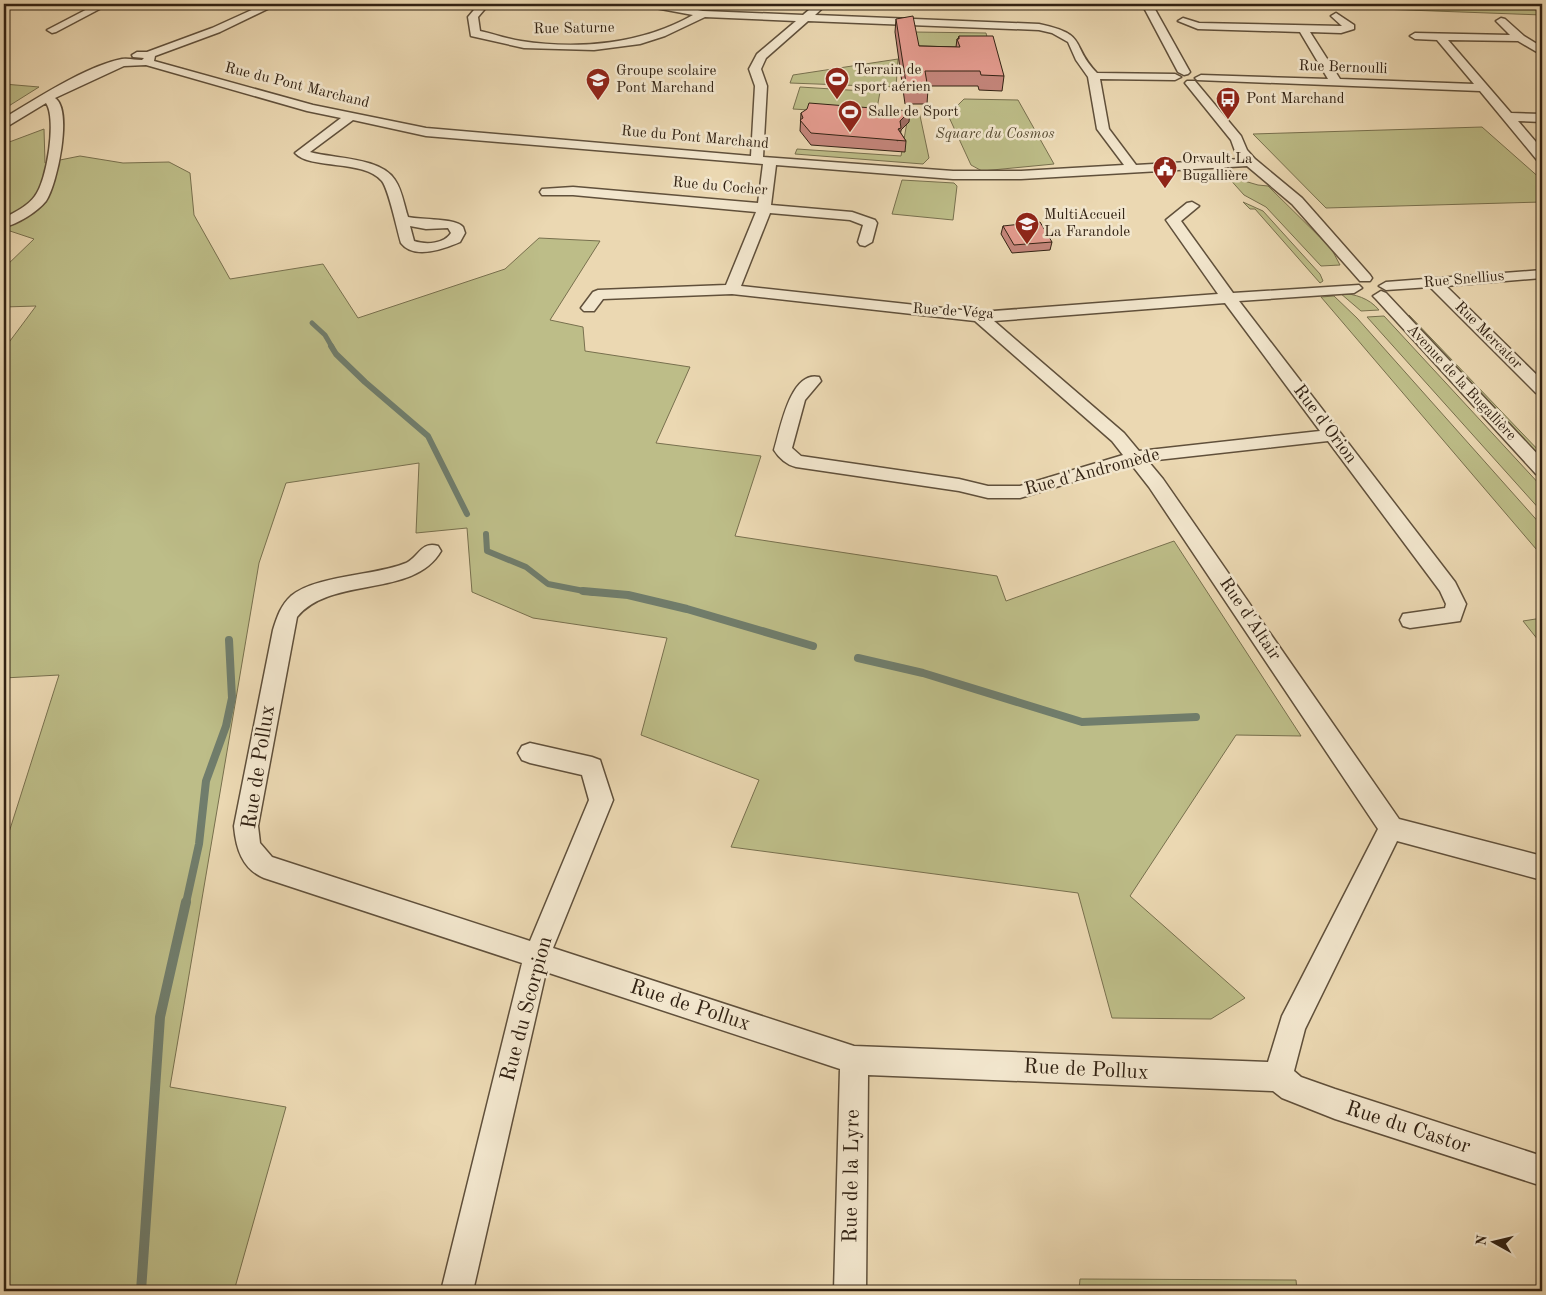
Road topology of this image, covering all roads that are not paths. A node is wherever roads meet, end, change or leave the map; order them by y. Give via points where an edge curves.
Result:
1 (104, 4) edge
2 (273, 4) edge
3 (484, 4) edge
4 (650, 4) edge
5 (822, 4) edge
6 (1147, 4) edge
7 (703, 14) junction
8 (1336, 16) dead end
9 (803, 19) junction
10 (1183, 21) dead end
11 (1501, 21) dead end
12 (1303, 29) junction
13 (52, 30) dead end
14 (1415, 36) dead end
15 (1440, 37) junction
16 (1520, 38) junction
17 (1542, 52) edge
18 (147, 58) junction
19 (1180, 75) junction
20 (1094, 76) junction
21 (1196, 81) junction
22 (1336, 83) junction
23 (1483, 88) junction
24 (45, 98) junction
25 (350, 117) junction
26 (1508, 117) junction
27 (1542, 118) edge
28 (4, 123) edge
29 (1542, 157) edge
30 (755, 160) junction
31 (771, 162) junction
32 (1250, 162) junction
33 (1133, 169) junction
34 (547, 192) dead end
35 (1192, 206) dead end
36 (764, 207) junction
37 (400, 220) dead end
38 (4, 223) edge
39 (865, 242) dead end
40 (1542, 274) edge
41 (1359, 283) junction
42 (1434, 283) junction
43 (732, 289) junction
44 (1383, 291) junction
45 (1229, 298) junction
46 (589, 308) dead end
47 (980, 317) junction
48 (813, 381) dead end
49 (1542, 389) edge
50 (1334, 435) junction
51 (1135, 457) junction
52 (1542, 470) edge
53 (431, 551) dead end
54 (1410, 620) dead end
55 (530, 753) dead end
56 (1391, 828) junction
57 (1542, 868) edge
58 (537, 956) junction
59 (854, 1060) junction
60 (1278, 1077) junction
61 (1542, 1171) edge
62 (457, 1291) edge
63 (850, 1291) edge

1 - 13 street
2 - 18 street
3 - 7 street, Rue Saturne via 473,17 475,34 521,45 548,47 630,42 669,32
4 - 7 street
5 - 9 street
6 - 19 street
7 - 9 street
8 - 12 street via 1350,28
9 - 20 street via 952,23 1054,30 1075,42 1086,70
9 - 30 street via 761,56 755,69 761,86
10 - 12 street via 1198,26
11 - 16 street
12 - 22 street
14 - 15 street
15 - 16 street
15 - 23 street
16 - 17 street
18 - 24 street via 134,64 126,62 90,76
18 - 25 street, Rue du Pont Marchand
19 - 20 street
19 - 21 street
20 - 33 street via 1103,130
21 - 22 street, Rue Bernoulli
21 - 32 street
22 - 23 street, Rue Bernoulli
23 - 26 street
24 - 28 street
24 - 38 street via 53,101 57,117 47,188 40,200
25 - 30 street, Rue du Pont Marchand via 426,132
25 - 37 street via 301,154 378,171 389,180
26 - 27 street
26 - 29 street
30 - 31 street, Rue du Pont Marchand
31 - 33 street, Rue du Pont Marchand via 954,175
31 - 36 street via 766,173
32 - 33 street, Rue du Pont Marchand
32 - 41 street via 1297,201
34 - 36 street, Rue du Cocher via 573,191
35 - 45 street, Rue d'Orion via 1173,220
36 - 39 street, Rue du Cocher via 852,216 870,223
36 - 43 street
40 - 42 street, Rue Snellius
41 - 44 street via 1363,294
41 - 45 street, Rue de Véga
42 - 44 street, Rue Snellius
42 - 49 street, Rue Mercator
43 - 46 street, Rue de Véga via 598,295
43 - 47 street, Rue de Véga
44 - 52 street, Avenue de la Bugallière
45 - 47 street, Rue de Véga
45 - 50 street, Rue d'Orion
47 - 51 street, Rue d'Altair via 1118,437
48 - 51 street, Rue d'Andromède via 797,399 783,450 796,461 988,492 1020,492
50 - 51 street, Rue d'Andromède
50 - 54 street, Rue d'Orion via 1448,587 1456,604 1453,615
51 - 56 street, Rue d'Altair via 1232,592
53 - 58 street, Rue de Pollux via 414,568 321,591 299,601 288,614 246,826 248,848 264,866
55 - 58 street, Rue du Scorpion via 592,766 601,800
56 - 57 street
56 - 60 street via 1292,1026
58 - 59 street, Rue de Pollux
58 - 62 street, Rue du Scorpion
59 - 60 street, Rue de Pollux
59 - 63 street, Rue de la Lyre
60 - 61 street, Rue du Castor via 1292,1088 1335,1104

